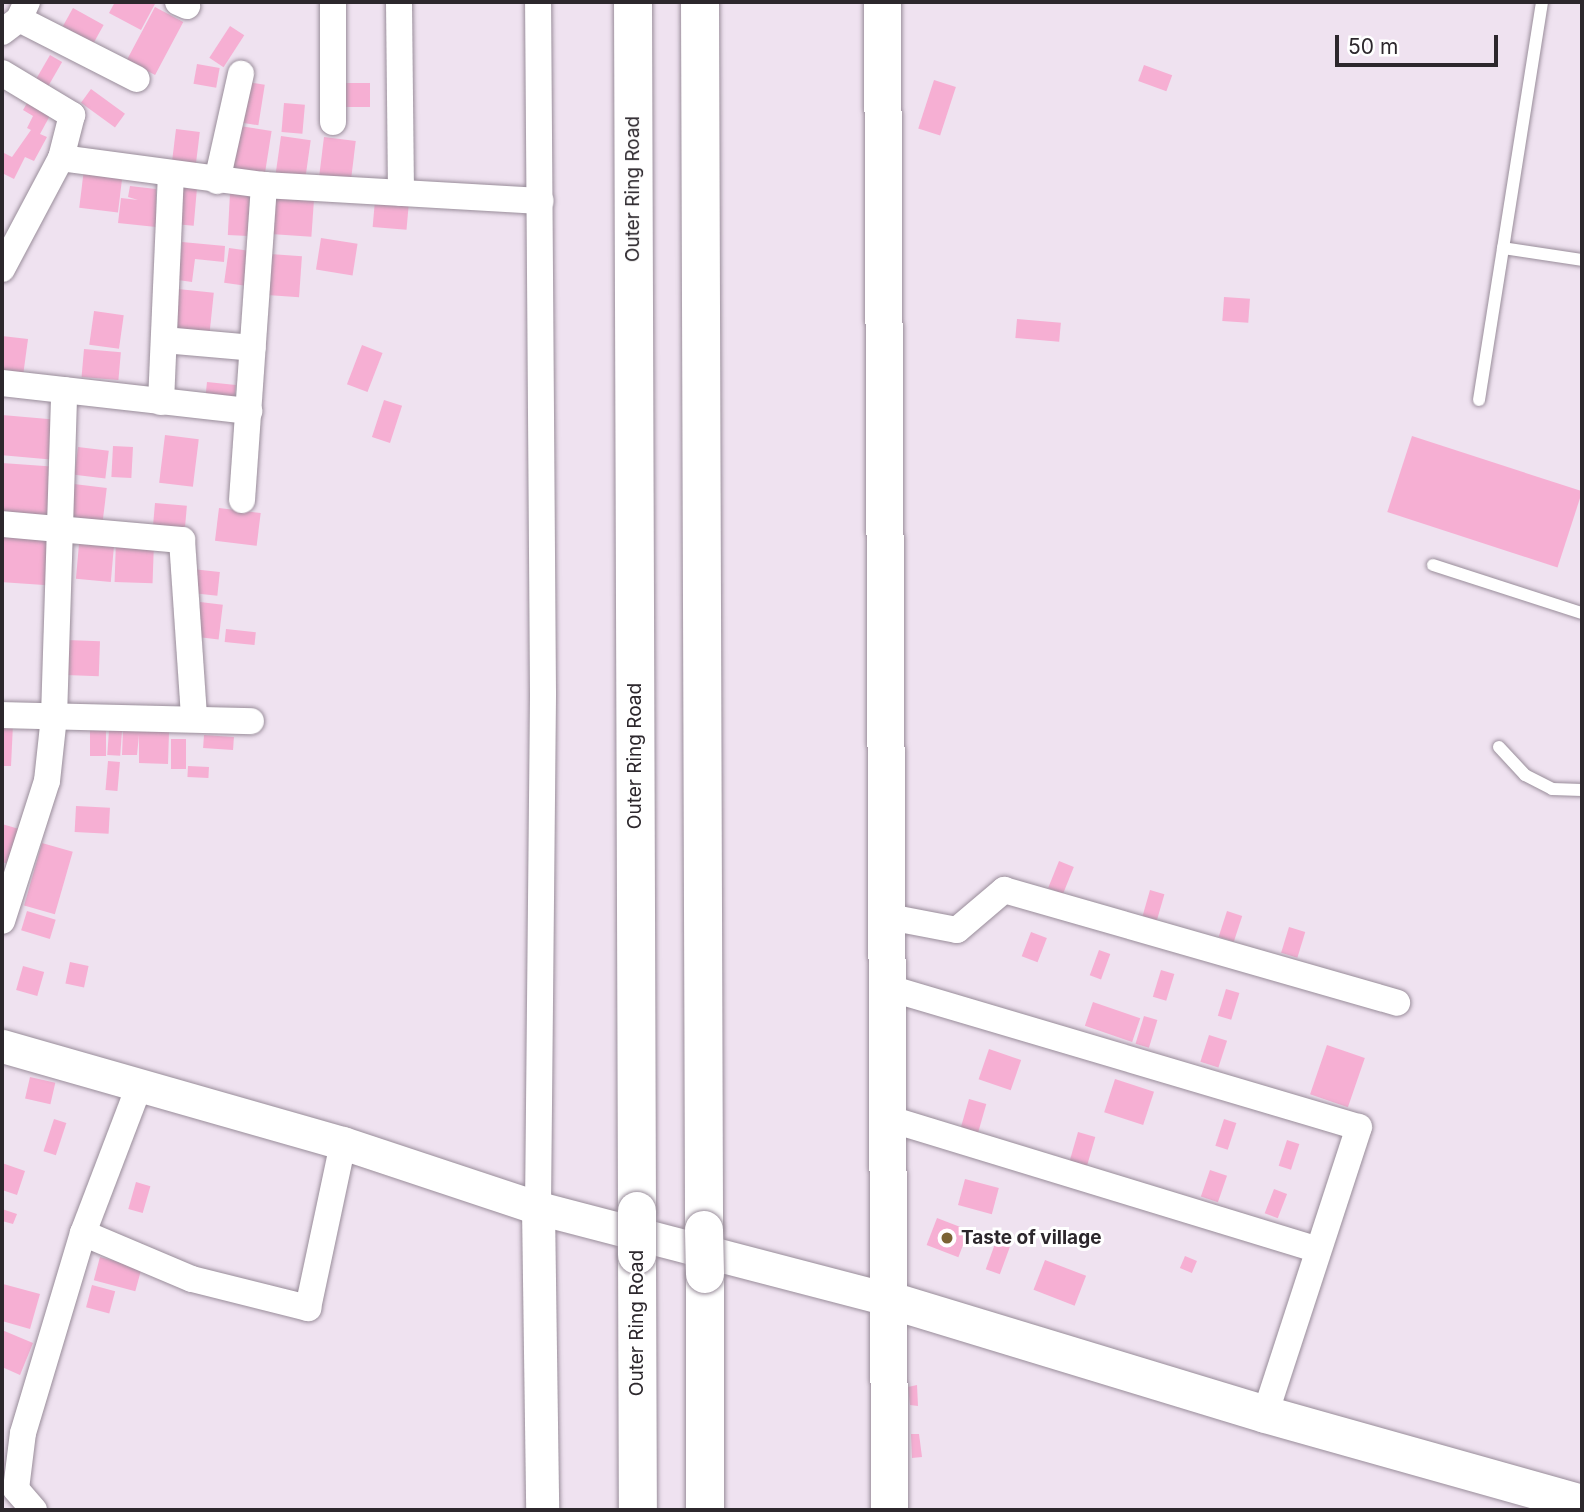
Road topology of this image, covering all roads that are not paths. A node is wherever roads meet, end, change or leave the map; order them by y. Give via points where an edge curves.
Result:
1 (333, 2) edge
2 (400, 2) edge
3 (538, 2) edge
4 (632, 2) edge
5 (700, 2) edge
6 (883, 2) edge
7 (1542, 2) edge
8 (16, 17) edge
9 (2, 73) edge
10 (241, 74) dead end
11 (137, 79) dead end
12 (333, 122) dead end
13 (61, 158) junction
14 (171, 176) junction
15 (217, 181) junction
16 (264, 185) junction
17 (401, 193) junction
18 (541, 201) junction
19 (1503, 247) junction
20 (1582, 260) edge
21 (2, 269) edge
22 (164, 340) junction
23 (253, 348) junction
24 (2, 383) edge
25 (64, 390) junction
26 (1479, 400) dead end
27 (161, 402) junction
28 (249, 411) junction
29 (242, 500) dead end
30 (2, 524) edge
31 (60, 528) junction
32 (1433, 565) dead end
33 (1582, 613) edge
34 (2, 715) edge
35 (54, 717) junction
36 (194, 718) junction
37 (251, 721) dead end
38 (1499, 747) dead end
39 (1582, 790) edge
40 (889, 918) junction
41 (2, 921) edge
42 (889, 988) junction
43 (1397, 1003) dead end
44 (2, 1046) edge
45 (140, 1084) junction
46 (890, 1119) junction
47 (343, 1143) junction
48 (538, 1208) junction
49 (83, 1233) junction
50 (1315, 1249) junction
51 (887, 1299) junction
52 (1265, 1414) junction
53 (1582, 1503) edge
54 (34, 1510) edge
55 (542, 1510) edge
56 (638, 1510) edge
57 (705, 1510) edge
58 (889, 1510) edge

1 - 12 street
2 - 17 street
3 - 18 street
4 - 56 highway, Outer Ring Road, bridge
5 - 57 highway, bridge
6 - 40 main road
7 - 19 lane
8 - 11 street
9 - 13 street via 72,115
10 - 15 street
13 - 14 street
13 - 21 street
14 - 15 street
14 - 22 street
15 - 16 street
16 - 17 street
16 - 23 street
17 - 18 street
18 - 48 street
19 - 20 lane
19 - 26 lane
22 - 23 street
22 - 27 street
23 - 28 street
24 - 25 street
25 - 27 street
25 - 31 street
27 - 28 street
28 - 29 street
30 - 31 street
31 - 35 street
31 - 36 street via 182,540
32 - 33 lane
34 - 35 street
35 - 36 street
35 - 41 street via 47,781
36 - 37 street
38 - 39 lane via 1525,775 1552,789
40 - 42 main road
40 - 43 street via 957,930 1004,890
42 - 46 main road
42 - 50 street via 1359,1127
44 - 45 street
45 - 47 street
45 - 49 street
46 - 50 street
46 - 51 main road
47 - 48 street
47 - 49 street via 308,1308 192,1279
48 - 51 street
48 - 55 street
49 - 54 street via 15,1473 16,1489
50 - 52 street
51 - 52 main road
51 - 58 main road
52 - 53 main road

